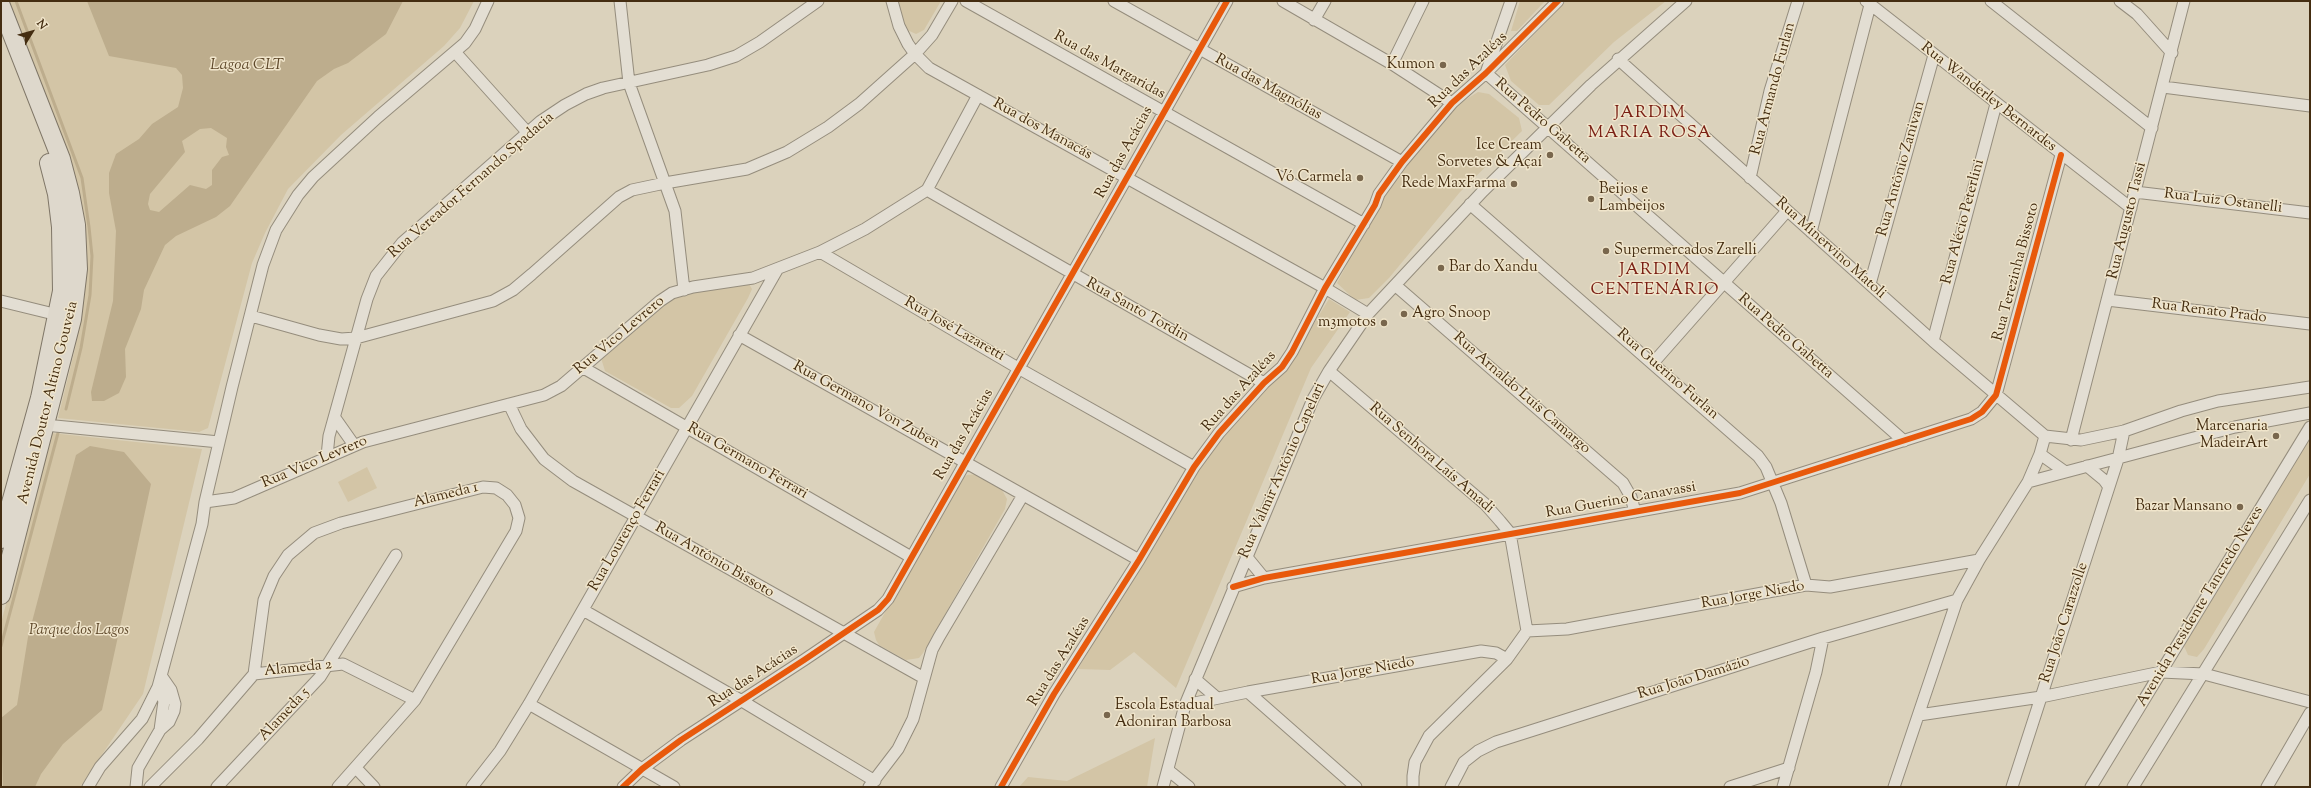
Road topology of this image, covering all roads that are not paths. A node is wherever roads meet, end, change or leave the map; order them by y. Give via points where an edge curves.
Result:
1 (488, 1) edge
2 (620, 1) edge
3 (818, 1) edge
4 (892, 1) edge
5 (952, 1) edge
6 (966, 1) edge
7 (1114, 1) edge
8 (1226, 1) edge
9 (1283, 1) edge
10 (1325, 1) edge
11 (1423, 1) edge
12 (1511, 1) edge
13 (1558, 1) edge
14 (1686, 1) edge
15 (1798, 1) edge
16 (1991, 1) edge
17 (2120, 1) edge
18 (2184, 1) edge
19 (1868, 3) edge
20 (1, 6) edge
21 (1314, 20) junction
22 (1, 39) edge
23 (1198, 49) junction
24 (455, 52) junction
25 (2172, 53) junction
26 (915, 54) junction
27 (1934, 55) junction
28 (1618, 59) junction
29 (1392, 64) junction
30 (1486, 73) junction
31 (629, 83) junction
32 (2163, 86) junction
33 (978, 95) junction
34 (1452, 103) junction
35 (1996, 104) junction
36 (2310, 106) edge
37 (1164, 111) junction
38 (1547, 126) junction
39 (2152, 128) junction
40 (528, 133) junction
41 (2061, 155) junction
42 (1402, 162) junction
43 (1126, 177) junction
44 (1750, 178) junction
45 (665, 183) junction
46 (927, 190) junction
47 (2135, 192) junction
48 (1470, 204) junction
49 (2131, 208) junction
50 (1787, 211) junction
51 (2310, 213) edge
52 (1364, 224) junction
53 (1811, 232) junction
54 (820, 252) junction
55 (776, 270) junction
56 (1072, 275) junction
57 (1723, 283) junction
58 (1870, 284) junction
59 (1395, 285) junction
60 (1325, 288) junction
61 (684, 290) junction
62 (2108, 300) junction
63 (1, 301) edge
64 (1368, 314) junction
65 (251, 316) junction
66 (65, 317) junction
67 (2310, 324) edge
68 (739, 335) junction
69 (356, 338) junction
70 (1933, 340) junction
71 (1653, 363) junction
72 (582, 367) junction
73 (1018, 368) junction
74 (1329, 371) junction
75 (1264, 383) junction
76 (2310, 387) edge
77 (1996, 395) junction
78 (40, 398) junction
79 (509, 404) junction
80 (2310, 413) edge
81 (335, 418) junction
82 (45, 425) junction
83 (2310, 427) edge
84 (687, 428) junction
85 (2124, 431) junction
86 (2045, 436) junction
87 (2071, 440) junction
88 (1904, 441) junction
89 (219, 442) junction
90 (354, 445) junction
91 (2040, 454) junction
92 (327, 456) junction
93 (2118, 459) junction
94 (966, 462) junction
95 (1194, 466) junction
96 (2087, 466) junction
97 (2064, 471) junction
98 (1773, 482) junction
99 (2028, 482) junction
100 (2109, 487) junction
101 (1023, 495) junction
102 (2310, 500) edge
103 (205, 502) junction
104 (1635, 512) junction
105 (635, 516) junction
106 (1510, 533) junction
107 (1, 539) edge
108 (396, 555) dead end
109 (1246, 556) junction
110 (911, 557) junction
111 (1139, 560) junction
112 (1979, 560) junction
113 (1264, 578) junction
114 (1806, 585) junction
115 (1233, 587) junction
116 (1, 595) edge
117 (1957, 600) junction
118 (583, 610) junction
119 (1527, 631) junction
120 (842, 634) junction
121 (1823, 638) junction
122 (1507, 659) junction
123 (329, 664) junction
124 (2161, 672) junction
125 (254, 674) junction
126 (2204, 674) junction
127 (924, 678) junction
128 (1195, 679) junction
129 (160, 682) junction
130 (1248, 692) junction
131 (2041, 697) junction
132 (1217, 698) junction
133 (415, 700) junction
134 (742, 700) junction
135 (2310, 702) edge
136 (529, 704) junction
137 (1185, 705) junction
138 (2310, 713) edge
139 (1920, 715) junction
140 (356, 768) junction
141 (1789, 768) junction
142 (642, 769) junction
143 (1168, 770) junction
144 (872, 784) edge
145 (88, 787) edge
146 (136, 787) edge
147 (150, 787) edge
148 (217, 787) edge
149 (338, 787) edge
150 (374, 787) edge
151 (472, 787) edge
152 (623, 787) edge
153 (674, 787) edge
154 (1001, 787) edge
155 (1163, 787) edge
156 (1189, 787) edge
157 (1356, 787) edge
158 (1413, 787) edge
159 (1450, 787) edge
160 (1730, 787) edge
161 (1783, 787) edge
162 (1894, 787) edge
163 (2012, 787) edge
164 (2091, 787) edge
165 (2133, 787) edge
166 (2267, 787) edge

1 - 24 street via 476,29
2 - 31 street
3 - 31 street, Rua Vereador Fernando Spadacia via 736,56
4 - 26 street, Rua dos Manacás via 899,26
5 - 26 street via 932,35
6 - 37 street, Rua das Margaridas
7 - 23 street, Rua das Magnólias
8 - 23 street, Rua das Acácias
9 - 21 street
10 - 21 street
11 - 29 street
12 - 30 street
13 - 30 street, Rua das Azaléas
14 - 28 street, Rua Valmir Antônio Capelari
15 - 44 street, Rua Armando Furlan via 1770,91
16 - 39 street
17 - 25 street via 2137,14
18 - 25 street, Rua Augusto Tassi
19 - 27 street, Rua Wanderley Bernardes
19 - 53 street
20 - 66 main road, Avenida Doutor Altino Gouveia via 61,159 70,193 76,225 78,269
21 - 29 street
22 - 66 main road, Avenida Doutor Altino Gouveia via 48,160 57,194
23 - 37 street, Rua das Acácias
23 - 42 street, Rua das Magnólias
24 - 40 street
24 - 65 street via 329,161 298,195 276,230 263,265
25 - 32 street, Rua Augusto Tassi
26 - 33 street, Rua dos Manacás via 929,68
26 - 45 street via 859,104 787,152 747,169
27 - 35 street, Rua Wanderley Bernardes
27 - 58 street, Rua Antônio Zanivan
28 - 38 street, Rua Valmir Antônio Capelari
28 - 44 street, Rua Minervino Matoli
29 - 34 street
30 - 34 street, Rua das Azaléas
30 - 38 street, Rua Pedro Gabetta
31 - 40 street, Rua Vereador Fernando Spadacia via 586,94 553,113
31 - 45 street
32 - 36 street
32 - 39 street, Rua Augusto Tassi
33 - 43 street, Rua dos Manacás
33 - 46 street, Rua Vico Levrero
34 - 42 street, Rua das Azaléas
35 - 41 street, Rua Wanderley Bernardes
35 - 70 street, Rua Alécio Peterlini
37 - 43 street, Rua das Acácias
37 - 52 street, Rua das Margaridas
38 - 48 street, Rua Valmir Antônio Capelari
38 - 57 street, Rua Pedro Gabetta
39 - 47 street, Rua Augusto Tassi
40 - 69 street, Rua Vereador Fernando Spadacia via 402,243 388,259 376,276
41 - 49 street, Rua Wanderley Bernardes
41 - 77 street, Rua Terezinha Bissoto
42 - 52 street, Rua das Azaléas via 1379,194
43 - 56 street, Rua das Acácias
43 - 60 street, Rua dos Manacás
44 - 50 street, Rua Minervino Matoli
45 - 61 street via 674,211
45 - 69 street via 632,190 619,197 522,282 493,301
46 - 54 street, Rua Vico Levrero via 865,229
46 - 56 street, Rua Santo Tordin
47 - 49 street, Rua Augusto Tassi
47 - 51 street, Rua Luiz Ostanelli
48 - 59 street, Rua Valmir Antônio Capelari
48 - 71 street, Rua Guerino Furlan
49 - 62 street, Rua Augusto Tassi
50 - 53 street, Rua Minervino Matoli
50 - 57 street
52 - 60 street, Rua das Azaléas
53 - 58 street, Rua Minervino Matoli
54 - 55 street, Rua Vico Levrero
54 - 73 street, Rua José Lazaretti
55 - 61 street, Rua Vico Levrero via 753,278
55 - 68 street, Rua Lourenço Ferrari
56 - 73 street, Rua das Acácias
56 - 75 street, Rua Santo Tordin
57 - 71 street
57 - 88 street, Rua Pedro Gabetta
58 - 70 street, Rua Minervino Matoli
59 - 64 street, Rua Valmir Antônio Capelari
59 - 104 street, Rua Arnaldo Luís Camargo via 1623,484 1631,497
60 - 64 street, Rua dos Manacás
60 - 75 street, Rua das Azaléas via 1292,352 1282,367
61 - 72 street, Rua Vico Levrero via 660,300
62 - 67 street, Rua Renato Prado
62 - 87 street, Rua Augusto Tassi
63 - 66 street
64 - 74 street, Rua Valmir Antônio Capelari
65 - 69 street via 319,335 341,339
65 - 89 street
66 - 78 main road, Avenida Doutor Altino Gouveia
66 - 82 main road, Avenida Doutor Altino Gouveia
68 - 84 street, Rua Lourenço Ferrari
68 - 94 street, Rua Germano Von Zuben
69 - 81 street, Rua Vereador Fernando Spadacia
70 - 77 street, Rua Minervino Matoli
71 - 98 street, Rua Guerino Furlan via 1758,456
72 - 79 street, Rua Vico Levrero via 553,391
72 - 84 street, Rua Germano Ferrari
73 - 94 street, Rua das Acácias
73 - 95 street, Rua José Lazaretti
74 - 106 street, Rua Senhora Laís Amadi via 1486,504
74 - 109 street, Rua Valmir Antônio Capelari via 1313,399
75 - 95 street, Rua das Azaléas via 1219,433
76 - 85 street via 2218,401
77 - 86 street, Rua Minervino Matoli
77 - 88 street, Rua Guerino Canavassi via 1982,412 1971,419
78 - 82 street via 39,417
78 - 107 main road, Avenida Doutor Altino Gouveia
79 - 90 street, Rua Vico Levrero
79 - 105 street, Rua Antônio Bissoto via 521,429 544,460 573,481
80 - 93 street via 2235,426
81 - 90 street
81 - 92 street, Rua Vereador Fernando Spadacia via 329,436
82 - 89 street
82 - 116 main road, Avenida Doutor Altino Gouveia
83 - 124 street, Avenida Presidente Tancredo Neves
84 - 105 street, Rua Lourenço Ferrari
84 - 110 street, Rua Germano Ferrari
85 - 87 street
85 - 93 street, Rua João Carazzolle
86 - 87 street
86 - 91 street
88 - 98 street, Rua Guerino Canavassi
89 - 103 street
90 - 92 street, Rua Vico Levrero
91 - 97 street
91 - 99 street
92 - 103 street, Rua Vico Levrero via 234,498
93 - 96 street
93 - 100 street, Rua João Carazzolle
94 - 101 street, Rua Germano Von Zuben
94 - 110 street, Rua das Acácias
95 - 111 street, Rua das Azaléas
96 - 97 street
96 - 100 street
97 - 99 street
98 - 104 street, Rua Guerino Canavassi via 1740,493
98 - 114 street, Rua Guerino Furlan
99 - 112 street
100 - 131 street, Rua João Carazzolle
101 - 111 street, Rua Germano Von Zuben
101 - 127 street via 939,637 932,650
102 - 126 street
103 - 129 street via 202,524
104 - 106 street, Rua Guerino Canavassi
105 - 118 street, Rua Lourenço Ferrari
105 - 120 street, Rua Antônio Bissoto
106 - 113 street, Rua Guerino Canavassi
106 - 119 street, Rua Senhora Laís Amadi
108 - 123 street, Alameda 5
109 - 113 street
109 - 115 street, Rua Valmir Antônio Capelari
110 - 120 street, Rua das Acácias via 883,605
111 - 154 street, Rua das Azaléas via 1054,694
112 - 114 street, Rua Jorge Niedo via 1830,587
112 - 117 street
113 - 115 street, Rua Guerino Canavassi
114 - 119 street, Rua Jorge Niedo via 1567,629
115 - 128 street, Rua Valmir Antônio Capelari
117 - 121 street, Rua João Damázio
117 - 139 street
118 - 134 street
118 - 136 street, Rua Lourenço Ferrari
119 - 122 street
120 - 127 street, Rua Antônio Bissoto
120 - 134 street, Rua das Acácias
121 - 141 street
121 - 159 street, Rua João Damázio via 1496,742 1464,762
122 - 130 street, Rua Jorge Niedo via 1496,653 1481,651
122 - 158 street via 1429,736 1415,762
123 - 125 street, Alameda 2
123 - 133 street, Alameda 2 via 352,667
123 - 148 street, Alameda 5 via 320,677
124 - 126 street
124 - 131 street
124 - 164 street, Avenida Presidente Tancredo Neves
125 - 133 street, Alameda 1 via 264,600 274,576 288,555 314,533 341,523 483,487 496,488 507,495 515,505 519,518 516,531
125 - 147 street, Alameda 2 via 198,739
126 - 135 street
126 - 165 street
127 - 144 street via 912,719 898,749
128 - 132 street
128 - 137 street, Rua Valmir Antônio Capelari
129 - 145 street via 142,719 100,767
129 - 146 street via 171,690 175,704 169,722 160,730 138,768
130 - 132 street, Rua Jorge Niedo
130 - 157 street
131 - 139 street
131 - 163 street, Rua João Carazzolle
132 - 137 street, Rua Jorge Niedo
133 - 140 street, Alameda 1
134 - 142 street, Rua das Acácias
134 - 144 street
136 - 142 street
136 - 151 street, Rua Lourenço Ferrari via 500,751
137 - 143 street, Rua Valmir Antônio Capelari
138 - 166 street
139 - 162 street
140 - 149 street, Alameda 1
140 - 150 street
141 - 160 street
141 - 161 street
142 - 152 street, Rua das Acácias
142 - 153 street
143 - 155 street, Rua Valmir Antônio Capelari
143 - 156 street

